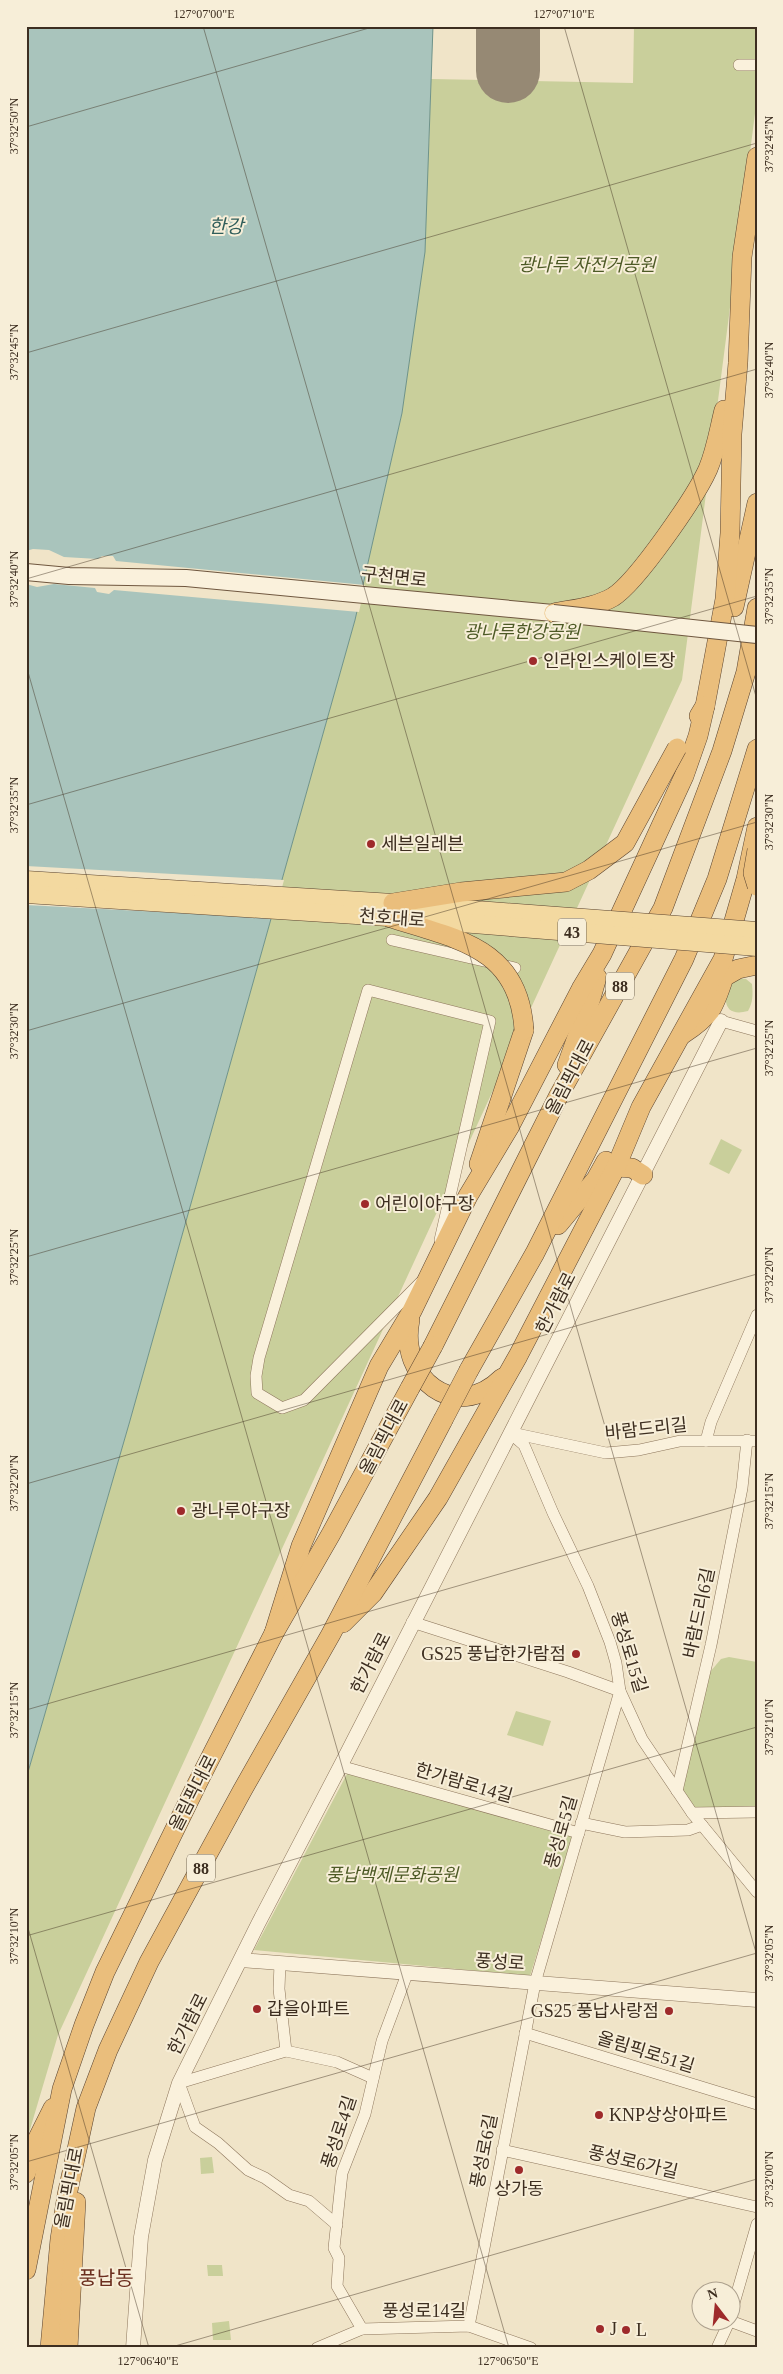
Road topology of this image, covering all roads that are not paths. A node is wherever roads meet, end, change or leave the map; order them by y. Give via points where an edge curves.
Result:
1 (739, 65) dead end
2 (757, 65) edge
3 (757, 157) edge
4 (757, 260) edge
5 (741, 294) junction
6 (738, 363) junction
7 (757, 503) edge
8 (26, 572) edge
9 (757, 608) edge
10 (552, 613) junction
11 (757, 635) edge
12 (706, 700) junction
13 (757, 749) edge
14 (756, 843) edge
15 (26, 880) edge
16 (757, 886) edge
17 (26, 894) edge
18 (391, 910) junction
19 (757, 931) edge
20 (392, 940) dead end
21 (757, 947) edge
22 (602, 954) junction
23 (757, 965) edge
24 (514, 968) dead end
25 (723, 968) junction
26 (718, 1013) junction
27 (757, 1031) edge
28 (678, 1038) junction
29 (559, 1096) junction
30 (641, 1108) junction
31 (616, 1167) junction
32 (643, 1175) junction
33 (468, 1196) junction
34 (535, 1253) junction
35 (433, 1268) junction
36 (412, 1311) junction
37 (757, 1315) edge
38 (518, 1356) junction
39 (510, 1433) junction
40 (752, 1440) edge
41 (706, 1441) junction
42 (412, 1622) junction
43 (274, 1633) junction
44 (331, 1634) junction
45 (620, 1691) junction
46 (340, 1766) junction
47 (677, 1791) junction
48 (692, 1812) junction
49 (757, 1812) edge
50 (702, 1825) junction
51 (580, 1828) junction
52 (757, 1892) edge
53 (240, 1960) junction
54 (280, 1963) junction
55 (407, 1974) junction
56 (535, 1983) junction
57 (757, 2000) edge
58 (525, 2033) junction
59 (286, 2052) junction
60 (374, 2078) junction
61 (179, 2083) junction
62 (62, 2089) junction
63 (757, 2104) edge
64 (78, 2139) junction
65 (502, 2150) junction
66 (26, 2173) edge
67 (757, 2207) edge
68 (757, 2224) edge
69 (337, 2225) junction
70 (26, 2270) edge
71 (740, 2284) edge
72 (740, 2324) edge
73 (469, 2326) junction
74 (362, 2329) junction
75 (757, 2331) edge
76 (725, 2332) edge
77 (50, 2348) edge
78 (68, 2348) edge
79 (133, 2348) edge
80 (317, 2348) edge
81 (532, 2348) edge
82 (718, 2348) edge

1 - 2 street
3 - 5 highway via 742,257
4 - 5 highway
5 - 6 highway
6 - 10 highway via 718,438 700,485 640,570 612,598
6 - 12 highway via 725,599
7 - 12 highway via 719,671
8 - 10 main road, 구천면로 via 88,577 186,578
9 - 29 highway, 올림픽대로 / 88 via 746,672 722,751 663,908
10 - 11 main road, 구천면로, bridge
12 - 18 highway, bridge via 625,843 581,874 566,882 461,892
12 - 22 highway via 684,776
13 - 34 highway, 올림픽대로 / 88 via 717,879 684,958
14 - 16 highway, bridge via 753,874
14 - 25 highway
15 - 18 main road, 천호대로 / 43
17 - 18 main road, 천호대로 / 43
18 - 19 main road, 천호대로 / 43, bridge
18 - 21 main road, 천호대로 / 43, bridge
18 - 33 highway, bridge via 479,949 504,970 516,988 522,1009 524,1030
20 - 24 street
22 - 29 highway
22 - 33 highway via 510,1126
23 - 25 highway
25 - 26 highway
25 - 28 highway
26 - 27 street
26 - 28 highway
26 - 32 street, 한가람로
28 - 30 highway
29 - 43 highway, 올림픽대로 / 88, bridge via 433,1346
30 - 31 highway
30 - 34 highway via 596,1178
31 - 32 highway via 632,1168
31 - 38 highway
32 - 39 street, 한가람로
33 - 35 highway
34 - 44 highway, 올림픽대로 / 88, bridge
35 - 35 street via 490,1021 368,990 259,1358 257,1393 282,1408 304,1400
35 - 36 highway
36 - 38 highway via 407,1343 410,1357 423,1378 438,1391 458,1396 481,1394 502,1378
36 - 43 highway via 380,1366 352,1427 301,1546
37 - 41 street
38 - 44 highway via 438,1498 373,1593
39 - 41 street, 바람드리길 via 606,1453 680,1441
39 - 42 street, 한가람로
39 - 45 street, 풍성로15길 via 524,1445 588,1586 610,1642
40 - 41 street, 바람드리길
40 - 47 street, 바람드리6길
42 - 45 street
42 - 46 street, 한가람로
43 - 62 highway, 올림픽대로 / 88 via 105,1972
44 - 64 highway, 올림픽대로 / 88 via 149,1962 96,2081
45 - 47 street, 풍성로15길 via 642,1739
45 - 51 street, 풍성로5길
46 - 51 street, 한가람로14길
46 - 53 street, 한가람로
47 - 48 street, 풍성로15길
48 - 49 street
48 - 50 street, 풍성로15길
50 - 51 street, 한가람로14길 via 688,1830 625,1832
50 - 52 street, 풍성로15길
51 - 56 street, 풍성로5길
53 - 54 street, 풍성로
53 - 61 street, 한가람로
54 - 55 street, 풍성로
54 - 59 street via 279,1989
55 - 56 street, 풍성로
55 - 60 street, 풍성로4길 via 382,2041
56 - 57 street, 풍성로
56 - 58 street, 풍성로6길
58 - 63 street, 올림픽로51길
58 - 65 street, 풍성로6길
59 - 60 street via 337,2062
59 - 61 street
60 - 69 street, 풍성로4길 via 365,2114 342,2173
61 - 69 street via 194,2127 248,2170 266,2178 289,2195 309,2201
61 - 79 street, 한가람로 via 156,2160 141,2237
62 - 66 highway via 36,2142
62 - 70 highway, 올림픽대로 / 88
64 - 77 highway, 올림픽대로 / 88 via 60,2239
64 - 78 highway
65 - 67 street, 풍성로6가길
65 - 73 street, 풍성로6길
68 - 71 street
69 - 74 street, 풍성로4길 via 334,2248 339,2258 337,2286
72 - 75 street
73 - 74 street, 풍성로14길
73 - 81 street, 풍성로14길
74 - 80 street, 풍성로14길
76 - 82 street

